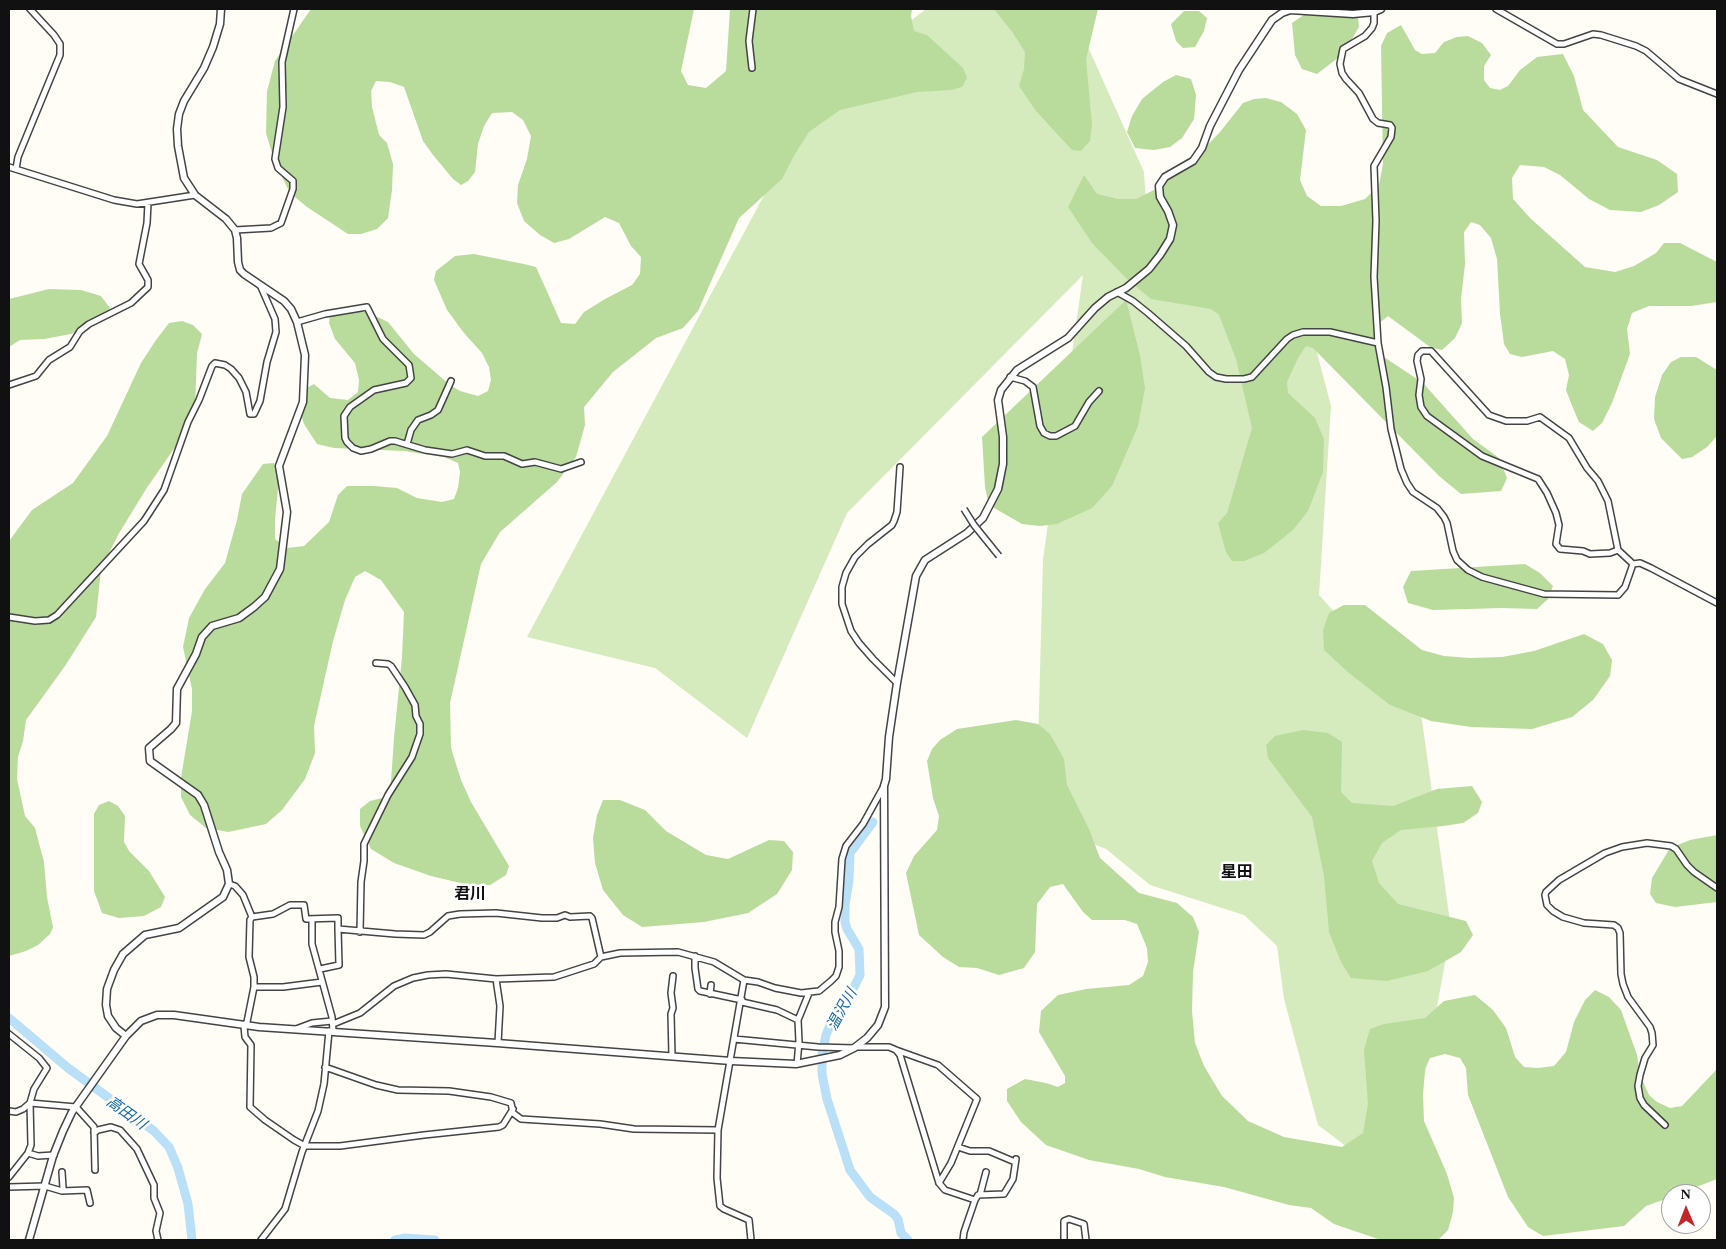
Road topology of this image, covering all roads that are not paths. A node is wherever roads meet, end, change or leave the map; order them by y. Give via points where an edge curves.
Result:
1 (30, 9) edge
2 (221, 9) edge
3 (294, 9) edge
4 (753, 9) edge
5 (1496, 9) edge
6 (1377, 10) edge
7 (752, 68) dead end
8 (1717, 94) edge
9 (9, 167) edge
10 (16, 169) junction
11 (195, 195) junction
12 (148, 203) junction
13 (235, 230) junction
14 (261, 286) junction
15 (1118, 292) junction
16 (297, 322) junction
17 (1378, 343) junction
18 (1010, 377) junction
19 (451, 381) dead end
20 (9, 385) edge
21 (1099, 390) dead end
22 (407, 444) junction
23 (581, 462) dead end
24 (900, 467) dead end
25 (964, 509) dead end
26 (1618, 550) junction
27 (999, 556) dead end
28 (1633, 564) junction
29 (1717, 603) edge
30 (9, 617) edge
31 (376, 663) dead end
32 (897, 683) junction
33 (884, 786) junction
34 (229, 884) junction
35 (1717, 888) edge
36 (252, 917) junction
37 (312, 919) junction
38 (338, 930) junction
39 (360, 932) junction
40 (695, 956) junction
41 (601, 957) junction
42 (320, 968) junction
43 (673, 976) dead end
44 (496, 979) junction
45 (744, 980) junction
46 (322, 982) junction
47 (711, 984) dead end
48 (254, 988) junction
49 (809, 993) junction
50 (710, 994) junction
51 (742, 1001) junction
52 (798, 1020) junction
53 (244, 1026) junction
54 (332, 1027) junction
55 (294, 1030) junction
56 (9, 1034) edge
57 (126, 1036) junction
58 (734, 1039) junction
59 (498, 1043) junction
60 (798, 1045) junction
61 (855, 1047) junction
62 (896, 1050) junction
63 (672, 1056) junction
64 (730, 1061) junction
65 (798, 1064) junction
66 (325, 1067) junction
67 (30, 1103) junction
68 (76, 1107) junction
69 (513, 1109) junction
70 (9, 1111) edge
71 (1665, 1124) dead end
72 (718, 1130) junction
73 (94, 1133) junction
74 (305, 1146) junction
75 (958, 1147) junction
76 (28, 1153) junction
77 (54, 1155) junction
78 (95, 1170) dead end
79 (62, 1172) dead end
80 (986, 1172) dead end
81 (9, 1177) edge
82 (939, 1183) junction
83 (45, 1186) junction
84 (9, 1187) edge
85 (62, 1190) junction
86 (980, 1195) junction
87 (975, 1200) junction
88 (90, 1204) dead end
89 (29, 1240) edge
90 (158, 1240) edge
91 (261, 1240) edge
92 (751, 1240) edge
93 (963, 1240) edge
94 (1064, 1240) edge
95 (1086, 1240) edge

1 - 10 street via 60,44 60,55
2 - 11 street via 213,47 184,102 177,129 184,178
3 - 13 street via 282,62 283,107 275,159 278,168 293,181 291,196 281,223 271,228
4 - 7 street via 749,41
5 - 8 street via 1557,44 1601,34 1636,46 1679,79
6 - 15 street via 1353,14 1290,10 1272,20 1239,70 1202,148 1193,161 1165,177 1159,186 1160,197 1173,225 1170,239 1148,269
6 - 17 street via 1372,28 1344,49 1340,64 1342,73 1359,92 1373,119 1392,128 1391,137 1374,166 1374,277
9 - 10 street
10 - 12 street via 114,200
11 - 12 street
11 - 13 street
12 - 20 street via 140,264 148,287 131,303 80,331 70,347 49,360 36,376
13 - 14 street via 240,270
14 - 16 street via 284,301
14 - 30 street via 275,319 276,332 254,414 250,414 246,392 239,378 225,365 215,363 188,422 164,490 144,521 57,615 49,620 35,621
15 - 17 street via 1186,346 1209,372 1226,379 1252,376 1288,339 1303,332 1330,332
15 - 18 street via 1095,308 1068,338
16 - 22 street via 367,307 383,339 409,365 411,378 406,383 374,390 350,407 344,416 346,442 360,451 390,441
16 - 34 street via 305,355 304,402 279,466 287,512 280,569 266,597 239,618 212,626 202,637 177,688 176,722 149,748 150,762 193,792 204,805
17 - 28 street via 1391,429 1401,469 1413,492 1444,517 1453,551 1463,566 1482,576 1544,594 1618,595 1625,588
18 - 21 street via 1033,387 1040,426 1050,436 1075,426
18 - 32 street via 998,400 1002,464 998,489 983,518 925,560 916,576
19 - 22 street via 438,410 418,420
22 - 23 street via 452,454 467,450 485,456 504,456 522,464 535,462 561,469
24 - 32 street via 894,521 855,557 842,587 842,604 852,631
25 - 27 street, bridge
26 - 26 street via 1608,501 1569,438 1540,417 1527,421 1489,415 1430,351 1422,351 1418,355 1419,394 1421,407 1427,416 1482,456 1538,479 1556,513 1559,525 1556,544 1560,549 1590,554
26 - 28 street
28 - 29 street via 1651,568
31 - 39 street via 391,666 405,687 416,706 420,734 412,756 364,844
32 - 33 street
33 - 49 street via 863,824 846,846 842,859 841,892 835,922 839,951 836,976 826,986
33 - 61 street via 885,1007 878,1025
34 - 36 street via 243,895
34 - 57 street via 223,897 179,928 144,935 122,954 107,989 106,1005 108,1016
35 - 71 street via 1690,869 1676,849 1647,843 1622,846 1605,853 1559,880 1544,895 1548,906 1563,917 1618,928 1623,984 1628,997 1650,1027 1653,1040 1640,1075 1640,1098
36 - 37 street via 273,914 290,905 304,905 306,918
36 - 48 street via 249,957
37 - 38 street via 338,918
37 - 42 street via 312,944
38 - 39 street
38 - 42 street via 339,965
39 - 41 street via 424,935 448,916 479,913 542,918 590,916
40 - 41 street via 662,952
40 - 45 street via 714,962
40 - 50 street via 698,989
41 - 44 street via 594,964 554,977
42 - 46 street
43 - 63 street
44 - 54 street via 446,974 413,978 394,986 360,1013
44 - 59 street via 500,1006
45 - 49 street
45 - 51 street
46 - 48 street
46 - 54 street
47 - 50 street
48 - 53 street
49 - 52 street
50 - 51 street
51 - 52 street via 777,1010
51 - 58 street
52 - 60 street
53 - 55 street
53 - 57 street via 156,1015 141,1021
53 - 74 street via 245,1036 251,1045 250,1107
54 - 55 street
54 - 55 street via 312,1023
54 - 59 street
54 - 66 street
56 - 67 street via 48,1068 34,1089
57 - 68 street
58 - 60 street
58 - 64 street
59 - 63 street
60 - 61 street
60 - 65 street
61 - 62 street via 882,1046
61 - 65 street via 840,1055
62 - 75 street via 938,1065 977,1099
62 - 82 street
63 - 64 street
64 - 65 street
64 - 72 street
66 - 69 street via 398,1090 449,1091 509,1101
66 - 74 street via 322,1098
67 - 68 street
67 - 70 street via 16,1112
67 - 76 street via 31,1146
68 - 73 street via 94,1128
68 - 77 street via 62,1131
69 - 72 street via 517,1117 530,1120 634,1129
69 - 74 street via 499,1127 340,1146
72 - 92 street via 718,1201 724,1209 749,1220
73 - 78 street
73 - 90 street via 111,1128 120,1130 136,1149 154,1185 154,1198 160,1213 156,1231
74 - 91 street via 285,1209
75 - 82 street
75 - 86 street via 989,1151 1016,1161 1014,1179 1004,1194
76 - 77 street
76 - 81 street
77 - 83 street
79 - 85 street
80 - 86 street
82 - 87 street via 945,1190
83 - 84 street
83 - 85 street
83 - 89 street
85 - 88 street via 87,1190
86 - 87 street
87 - 93 street
94 - 95 street via 1064,1221 1069,1220 1084,1224

